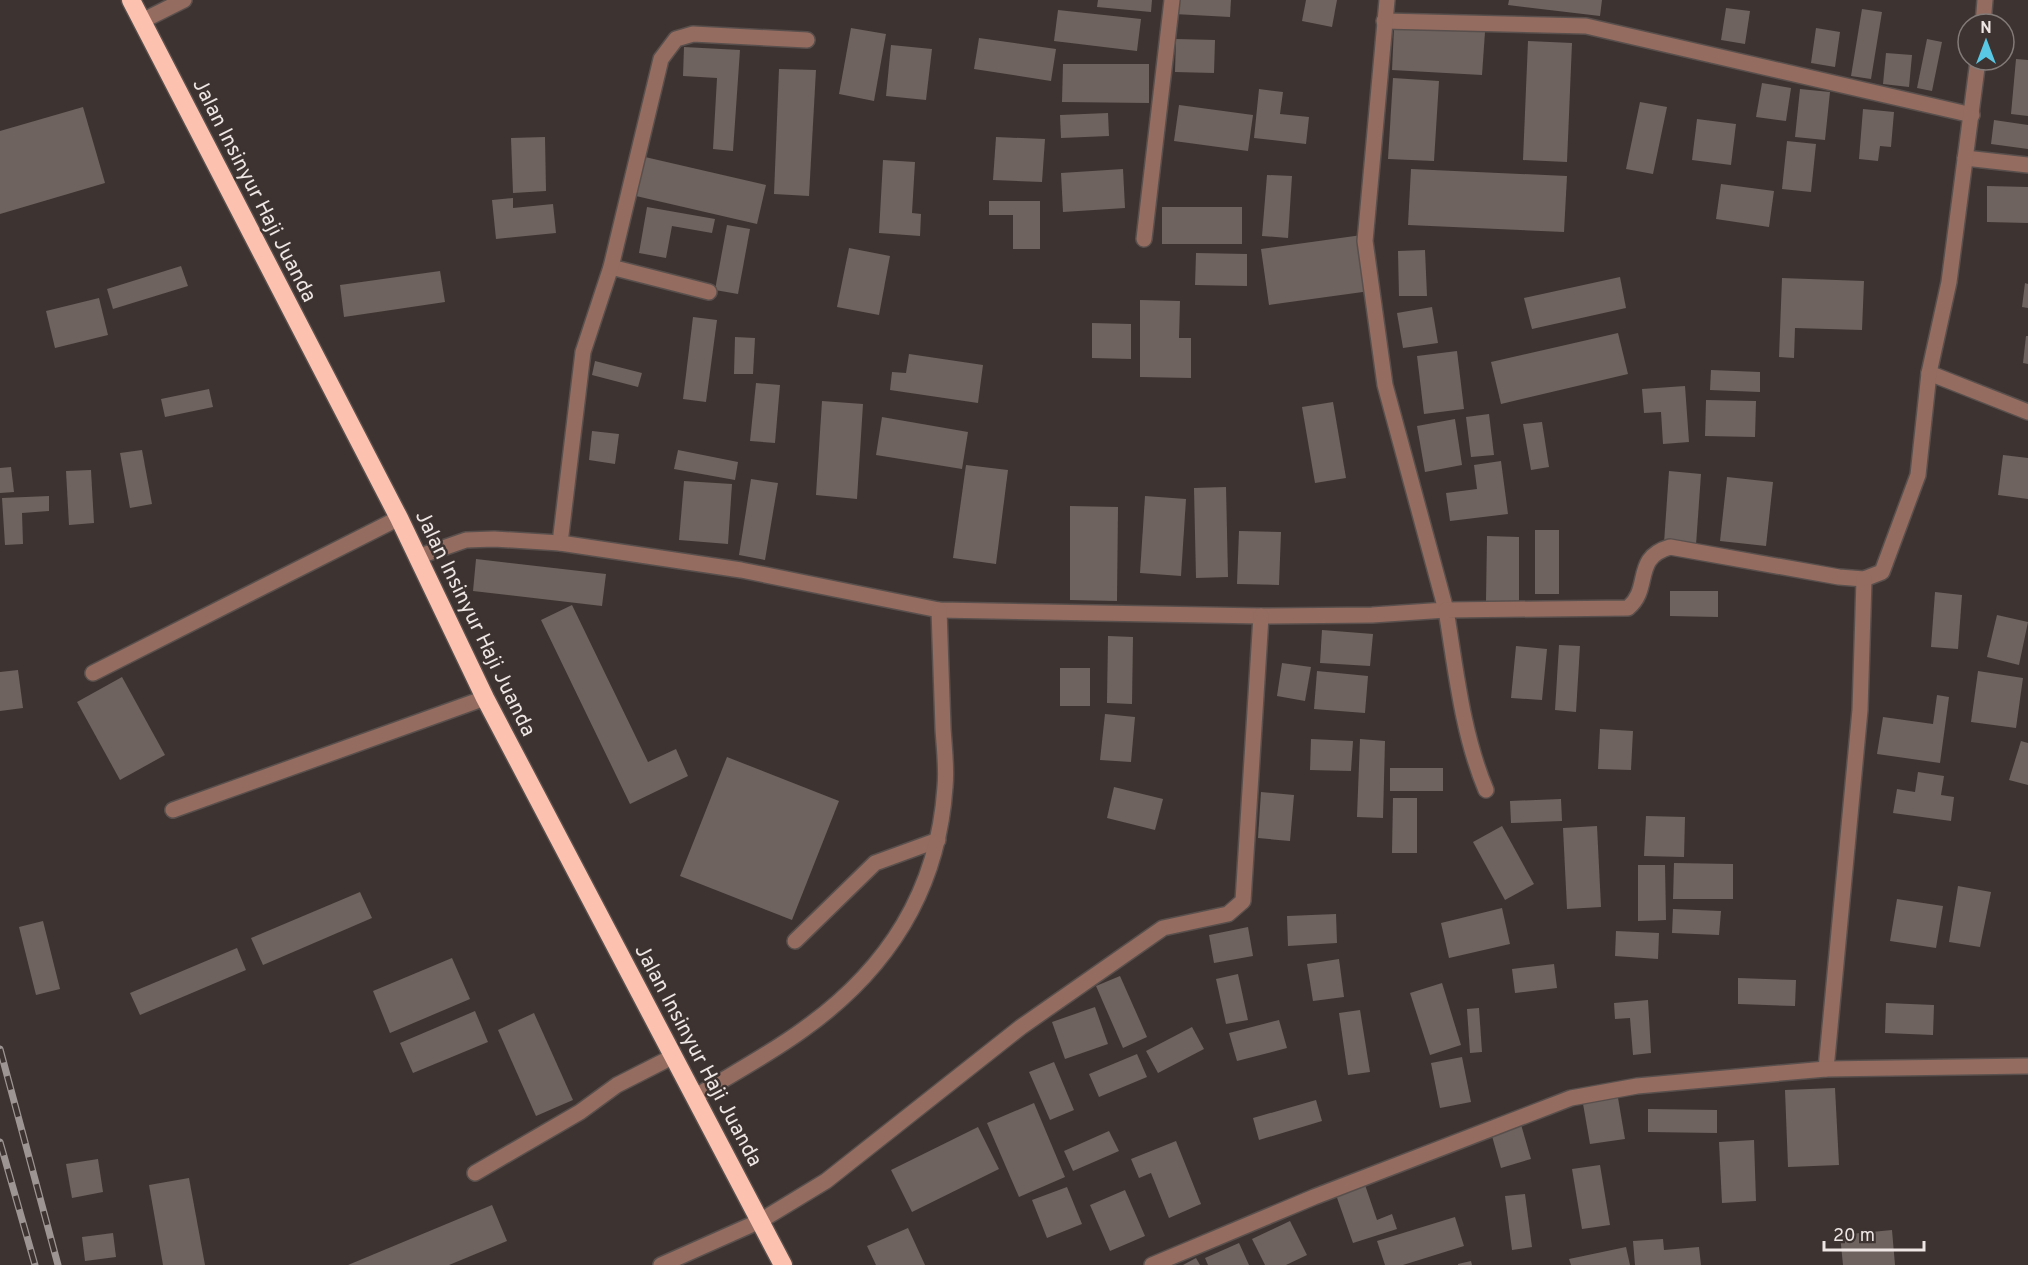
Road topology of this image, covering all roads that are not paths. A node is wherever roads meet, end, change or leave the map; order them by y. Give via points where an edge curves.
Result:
1 (131, 0) edge
2 (184, 0) edge
3 (1172, 0) edge
4 (1387, 0) edge
5 (142, 21) junction
6 (1384, 21) junction
7 (807, 40) dead end
8 (1977, 72) edge
9 (1972, 115) junction
10 (1965, 158) junction
11 (2028, 165) edge
12 (1144, 239) dead end
13 (611, 267) junction
14 (709, 292) dead end
15 (1929, 373) junction
16 (2028, 412) edge
17 (399, 518) junction
18 (560, 543) junction
19 (417, 557) junction
20 (1864, 579) junction
21 (939, 610) junction
22 (1446, 610) junction
23 (1261, 616) junction
24 (93, 673) dead end
25 (485, 698) junction
26 (1486, 790) dead end
27 (173, 810) dead end
28 (938, 840) junction
29 (795, 941) dead end
30 (674, 1056) junction
31 (2028, 1066) edge
32 (1826, 1070) junction
33 (696, 1096) junction
34 (475, 1173) dead end
35 (760, 1221) junction
36 (661, 1265) edge
37 (783, 1265) edge
38 (1152, 1265) edge

1 - 5 highway, Jalan Insinyur Haji Juanda
2 - 5 street
3 - 12 street
4 - 6 street
5 - 17 highway, Jalan Insinyur Haji Juanda
6 - 9 street via 1586,26
6 - 22 street via 1365,240 1385,385
7 - 13 street via 693,34 676,39 667,47
8 - 9 street
9 - 10 street
10 - 11 street
10 - 15 street via 1949,282
13 - 14 street
13 - 18 street via 583,352
15 - 16 street
15 - 20 street via 1918,475 1882,572
17 - 19 highway, Jalan Insinyur Haji Juanda
17 - 24 street
18 - 19 street via 466,540
18 - 21 street via 741,570
19 - 25 highway, Jalan Insinyur Haji Juanda
20 - 22 street via 1670,547 1656,551 1648,562 1638,596 1628,608
20 - 32 street via 1860,710
21 - 23 street
21 - 28 street via 945,786
22 - 23 street
22 - 26 street via 1475,765
23 - 35 street via 1243,901 1228,914 1155,934 1021,1027 826,1181
25 - 27 street
25 - 30 highway, Jalan Insinyur Haji Juanda
28 - 29 street via 875,863
28 - 33 street via 916,904 898,937 870,972 804,1029
30 - 33 highway, Jalan Insinyur Haji Juanda
30 - 34 street via 617,1084 580,1112
31 - 32 street
32 - 38 street via 1637,1086 1571,1098 1314,1197
33 - 35 highway, Jalan Insinyur Haji Juanda
35 - 36 street
35 - 37 highway, Jalan Insinyur Haji Juanda

